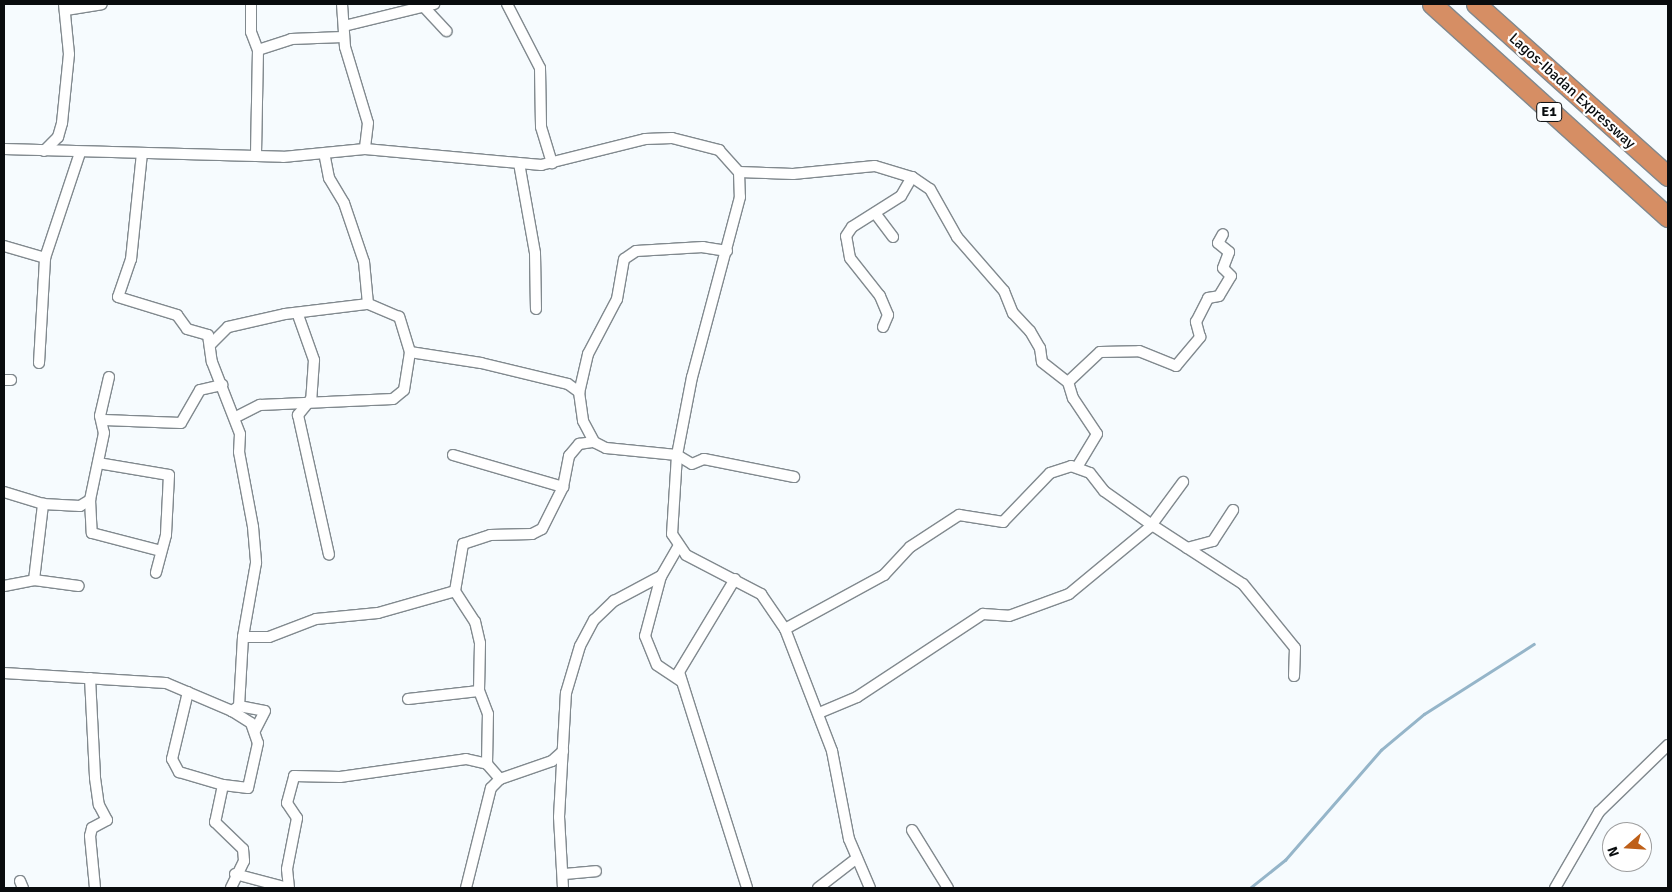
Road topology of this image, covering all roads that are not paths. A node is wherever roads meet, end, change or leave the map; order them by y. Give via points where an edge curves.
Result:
1 (102, 4) edge
2 (251, 4) edge
3 (342, 4) edge
4 (507, 4) edge
5 (1432, 4) edge
6 (1476, 4) edge
7 (429, 5) edge
8 (65, 7) edge
9 (446, 31) dead end
10 (344, 32) junction
11 (258, 50) junction
12 (58, 137) junction
13 (4, 149) edge
14 (365, 150) junction
15 (44, 151) junction
16 (75, 153) junction
17 (324, 153) junction
18 (142, 154) junction
19 (256, 156) junction
20 (520, 163) junction
21 (552, 164) junction
22 (739, 172) junction
23 (1668, 176) edge
24 (912, 177) junction
25 (875, 213) junction
26 (1668, 217) edge
27 (1224, 234) dead end
28 (892, 237) dead end
29 (4, 246) edge
30 (727, 251) junction
31 (45, 258) junction
32 (368, 304) junction
33 (536, 309) dead end
34 (298, 315) junction
35 (883, 328) dead end
36 (211, 344) junction
37 (410, 352) junction
38 (39, 363) dead end
39 (108, 377) dead end
40 (1068, 382) junction
41 (222, 385) junction
42 (579, 392) junction
43 (311, 399) junction
44 (236, 417) junction
45 (104, 420) junction
46 (594, 442) junction
47 (453, 455) dead end
48 (677, 455) junction
49 (98, 463) junction
50 (1078, 467) junction
51 (794, 477) dead end
52 (1183, 482) dead end
53 (563, 487) junction
54 (4, 492) edge
55 (90, 500) junction
56 (43, 504) junction
57 (1233, 510) dead end
58 (1152, 525) junction
59 (678, 546) junction
60 (1188, 548) junction
61 (161, 551) junction
62 (329, 556) dead end
63 (156, 573) dead end
64 (661, 576) junction
65 (735, 579) junction
66 (34, 580) junction
67 (4, 586) edge
68 (79, 586) dead end
69 (455, 591) junction
70 (785, 629) junction
71 (243, 637) junction
72 (4, 673) edge
73 (1294, 676) dead end
74 (90, 678) junction
75 (682, 681) junction
76 (479, 691) junction
77 (188, 692) junction
78 (408, 699) dead end
79 (236, 708) junction
80 (819, 713) junction
81 (255, 732) junction
82 (1668, 745) edge
83 (563, 751) junction
84 (487, 764) junction
85 (500, 779) junction
86 (223, 785) junction
87 (912, 830) dead end
88 (857, 858) junction
89 (596, 871) dead end
90 (235, 874) junction
91 (564, 874) junction
92 (95, 888) edge
93 (231, 888) edge
94 (289, 888) edge
95 (466, 888) edge
96 (563, 888) edge
97 (747, 888) edge
98 (818, 888) edge
99 (870, 888) edge
100 (948, 888) edge
101 (1555, 888) edge

1 - 8 street
2 - 11 street via 251,32
3 - 10 street
4 - 21 street via 540,68 541,127
5 - 26 highway, Lagos-Ibadan Expressway / E1
6 - 23 highway, Lagos-Ibadan Expressway / E1
7 - 9 street
7 - 10 street
8 - 12 street via 68,76
10 - 11 street via 291,39
10 - 14 street via 368,123
11 - 19 street
12 - 15 street
12 - 16 street
13 - 15 street
14 - 17 street
14 - 20 street
15 - 16 street
16 - 18 street
16 - 31 street via 77,164
17 - 19 street
17 - 32 street via 329,178 344,203 364,262
18 - 19 street
18 - 36 street via 131,260 118,297 177,315 187,329 208,335
20 - 21 street
20 - 33 street via 535,252
21 - 22 street via 646,139 672,138 719,150
22 - 24 street via 792,174 875,166
22 - 30 street via 740,197
24 - 25 street via 901,196
24 - 40 street via 930,189 957,238 1004,292 1014,313 1040,348 1048,371
25 - 28 street
25 - 35 street via 852,227 846,236 845,249 880,296 888,315
27 - 40 street via 1218,245 1229,252 1223,268 1232,276 1219,296 1208,298 1196,322 1200,337 1176,366 1139,351 1100,352
29 - 31 street
30 - 42 street via 704,247 628,255 619,271 617,299 588,354
30 - 48 street via 692,377
31 - 38 street
32 - 34 street
32 - 37 street via 399,317
34 - 36 street via 228,327
34 - 43 street via 314,360
36 - 41 street via 210,354
37 - 42 street via 481,363 568,384
37 - 43 street via 404,390 393,399 330,403
39 - 45 street via 100,416
40 - 50 street via 1072,398 1096,434
41 - 44 street
41 - 45 street via 200,390 181,423
42 - 46 street via 582,421
43 - 44 street via 260,405
43 - 62 street via 298,416
44 - 71 street via 256,563
45 - 49 street
46 - 48 street via 606,448
46 - 53 street via 580,444 570,456
47 - 53 street
48 - 51 street via 692,464 704,459
48 - 59 street via 671,513
49 - 55 street
49 - 61 street via 169,475
50 - 58 street
50 - 70 street via 1050,473 1002,522 958,515 910,547 884,575
52 - 58 street
53 - 69 street via 542,529 532,534 490,535 463,544
54 - 56 street
55 - 56 street via 80,506
55 - 61 street via 95,536
56 - 66 street
57 - 60 street via 1213,541
58 - 60 street
58 - 80 street via 1069,594 1009,616 983,614 857,697
59 - 64 street
59 - 65 street via 686,555
60 - 73 street via 1243,584 1254,603 1273,616 1295,648
61 - 63 street
64 - 75 street via 645,636 657,665
64 - 83 street via 634,588 594,620 580,646 566,693
65 - 70 street via 761,594
65 - 75 street via 681,667
66 - 67 street
66 - 68 street
69 - 71 street via 378,613 316,619 269,637
69 - 76 street via 475,622 480,643
70 - 80 street
71 - 79 street
72 - 74 street
74 - 77 street via 166,683
74 - 92 street via 95,778 99,805 107,820 92,828 90,836
75 - 97 street
76 - 78 street
76 - 84 street via 488,714
77 - 79 street
77 - 86 street via 172,759 179,772
79 - 81 street
79 - 81 street via 265,711
80 - 88 street
81 - 86 street via 258,743 248,788
82 - 101 street via 1599,812
83 - 85 street via 552,761
83 - 91 street via 559,817
84 - 85 street
84 - 94 street via 466,759 340,777 294,776 287,803 297,818 287,869
85 - 95 street via 485,801
86 - 90 street via 215,822 243,849 244,861
87 - 100 street
88 - 98 street
88 - 99 street
89 - 91 street
90 - 93 street
90 - 94 street
91 - 96 street

